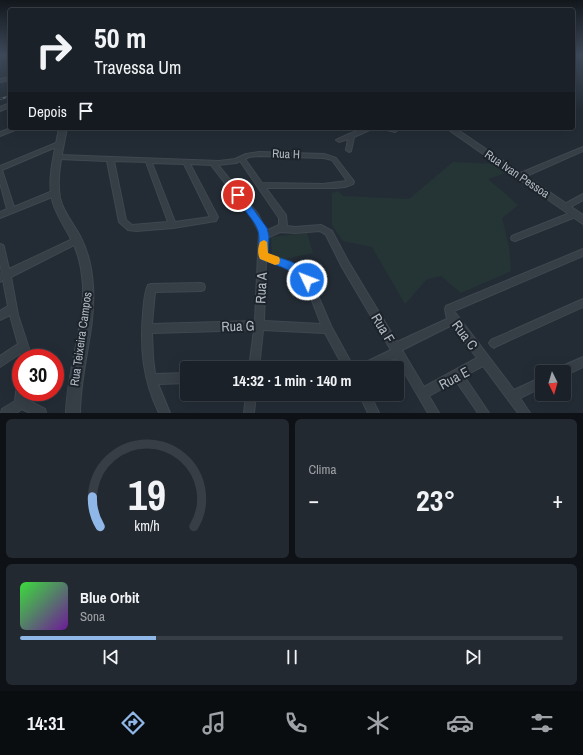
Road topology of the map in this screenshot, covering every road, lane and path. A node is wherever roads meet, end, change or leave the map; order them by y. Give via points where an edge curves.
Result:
1 (11, 130) edge
2 (64, 130) edge
3 (365, 130) edge
4 (453, 130) edge
5 (0, 134) edge
6 (351, 135) junction
7 (339, 140) dead end
8 (61, 143) junction
9 (583, 149) edge
10 (349, 150) dead end
11 (59, 157) junction
12 (110, 159) junction
13 (242, 159) junction
14 (148, 160) junction
15 (186, 162) junction
16 (213, 163) junction
17 (0, 170) edge
18 (520, 176) junction
19 (261, 185) junction
20 (55, 193) junction
21 (583, 197) edge
22 (565, 207) junction
23 (11, 210) junction
24 (575, 214) junction
25 (0, 215) edge
26 (583, 220) edge
27 (173, 225) junction
28 (280, 229) junction
29 (264, 236) junction
30 (514, 238) dead end
31 (77, 240) junction
32 (0, 246) edge
33 (583, 252) edge
34 (263, 256) junction
35 (3, 276) edge
36 (201, 287) dead end
37 (583, 303) edge
38 (13, 308) junction
39 (0, 316) edge
40 (454, 320) junction
41 (259, 325) junction
42 (148, 329) junction
43 (328, 329) junction
44 (494, 343) dead end
45 (23, 346) junction
46 (24, 349) edge
47 (396, 350) junction
48 (484, 360) junction
49 (255, 361) edge
50 (345, 361) edge
51 (376, 361) edge
52 (0, 362) edge
53 (583, 362) edge
54 (571, 368) edge
55 (458, 376) junction
56 (151, 378) junction
57 (180, 378) edge
58 (535, 385) edge
59 (422, 394) junction
60 (512, 396) junction
61 (18, 401) edge
62 (27, 401) edge
63 (250, 401) edge
64 (368, 401) edge
65 (6, 413) edge
66 (41, 413) edge
67 (73, 413) edge
68 (165, 413) edge
69 (249, 413) edge
70 (374, 413) edge
71 (434, 413) edge
72 (484, 413) edge
73 (525, 413) edge

1 - 5 street
2 - 8 street, Rua Teixeira Campos
3 - 6 street
4 - 18 street, Rua Ivan Pessoa
6 - 7 street
6 - 10 street
8 - 11 street, Rua Teixeira Campos
8 - 17 street
9 - 18 street
11 - 12 street, Rua H
11 - 20 street, Rua Teixeira Campos
12 - 14 street, Rua H
12 - 27 street via 123,222 131,228
13 - 16 street, Rua H
13 - 19 street
13 - 19 street, Rua H via 252,154 268,153 331,157 351,182 322,186
14 - 15 street, Rua H
14 - 27 street
15 - 16 street, Rua H
15 - 27 street via 214,217 208,221
16 - 29 street via 257,220
17 - 23 street
18 - 22 street, Rua Ivan Pessoa
19 - 28 street via 283,217 284,224
20 - 23 street
20 - 31 street, Rua Teixeira Campos via 59,209
21 - 22 street
22 - 24 street, Rua Ivan Pessoa
23 - 25 street
24 - 26 street, Rua Ivan Pessoa
24 - 30 street
28 - 29 street
28 - 47 street, Rua F via 326,230
29 - 34 street, Rua A
31 - 35 street
31 - 67 street, Rua Teixeira Campos via 87,275 88,292
32 - 35 street
33 - 40 street, Rua C via 449,309
34 - 41 street, Rua A
34 - 43 street via 301,273 307,280
35 - 38 street
36 - 42 street via 151,288
37 - 44 street
38 - 39 street
38 - 45 street
40 - 47 street
40 - 48 street, Rua C
41 - 42 street, Rua G
41 - 43 street, Rua G
41 - 49 street, Rua A
42 - 56 street via 147,353
43 - 50 street
45 - 46 street
45 - 52 street
47 - 51 street
47 - 59 street, Rua F
48 - 55 street, Rua E
48 - 60 street, Rua C
53 - 54 street
55 - 59 street, Rua E
55 - 72 street
56 - 57 street
56 - 68 street
58 - 60 street
59 - 71 street, Rua F
60 - 73 street
61 - 65 street
62 - 66 street
63 - 69 street
64 - 70 street

